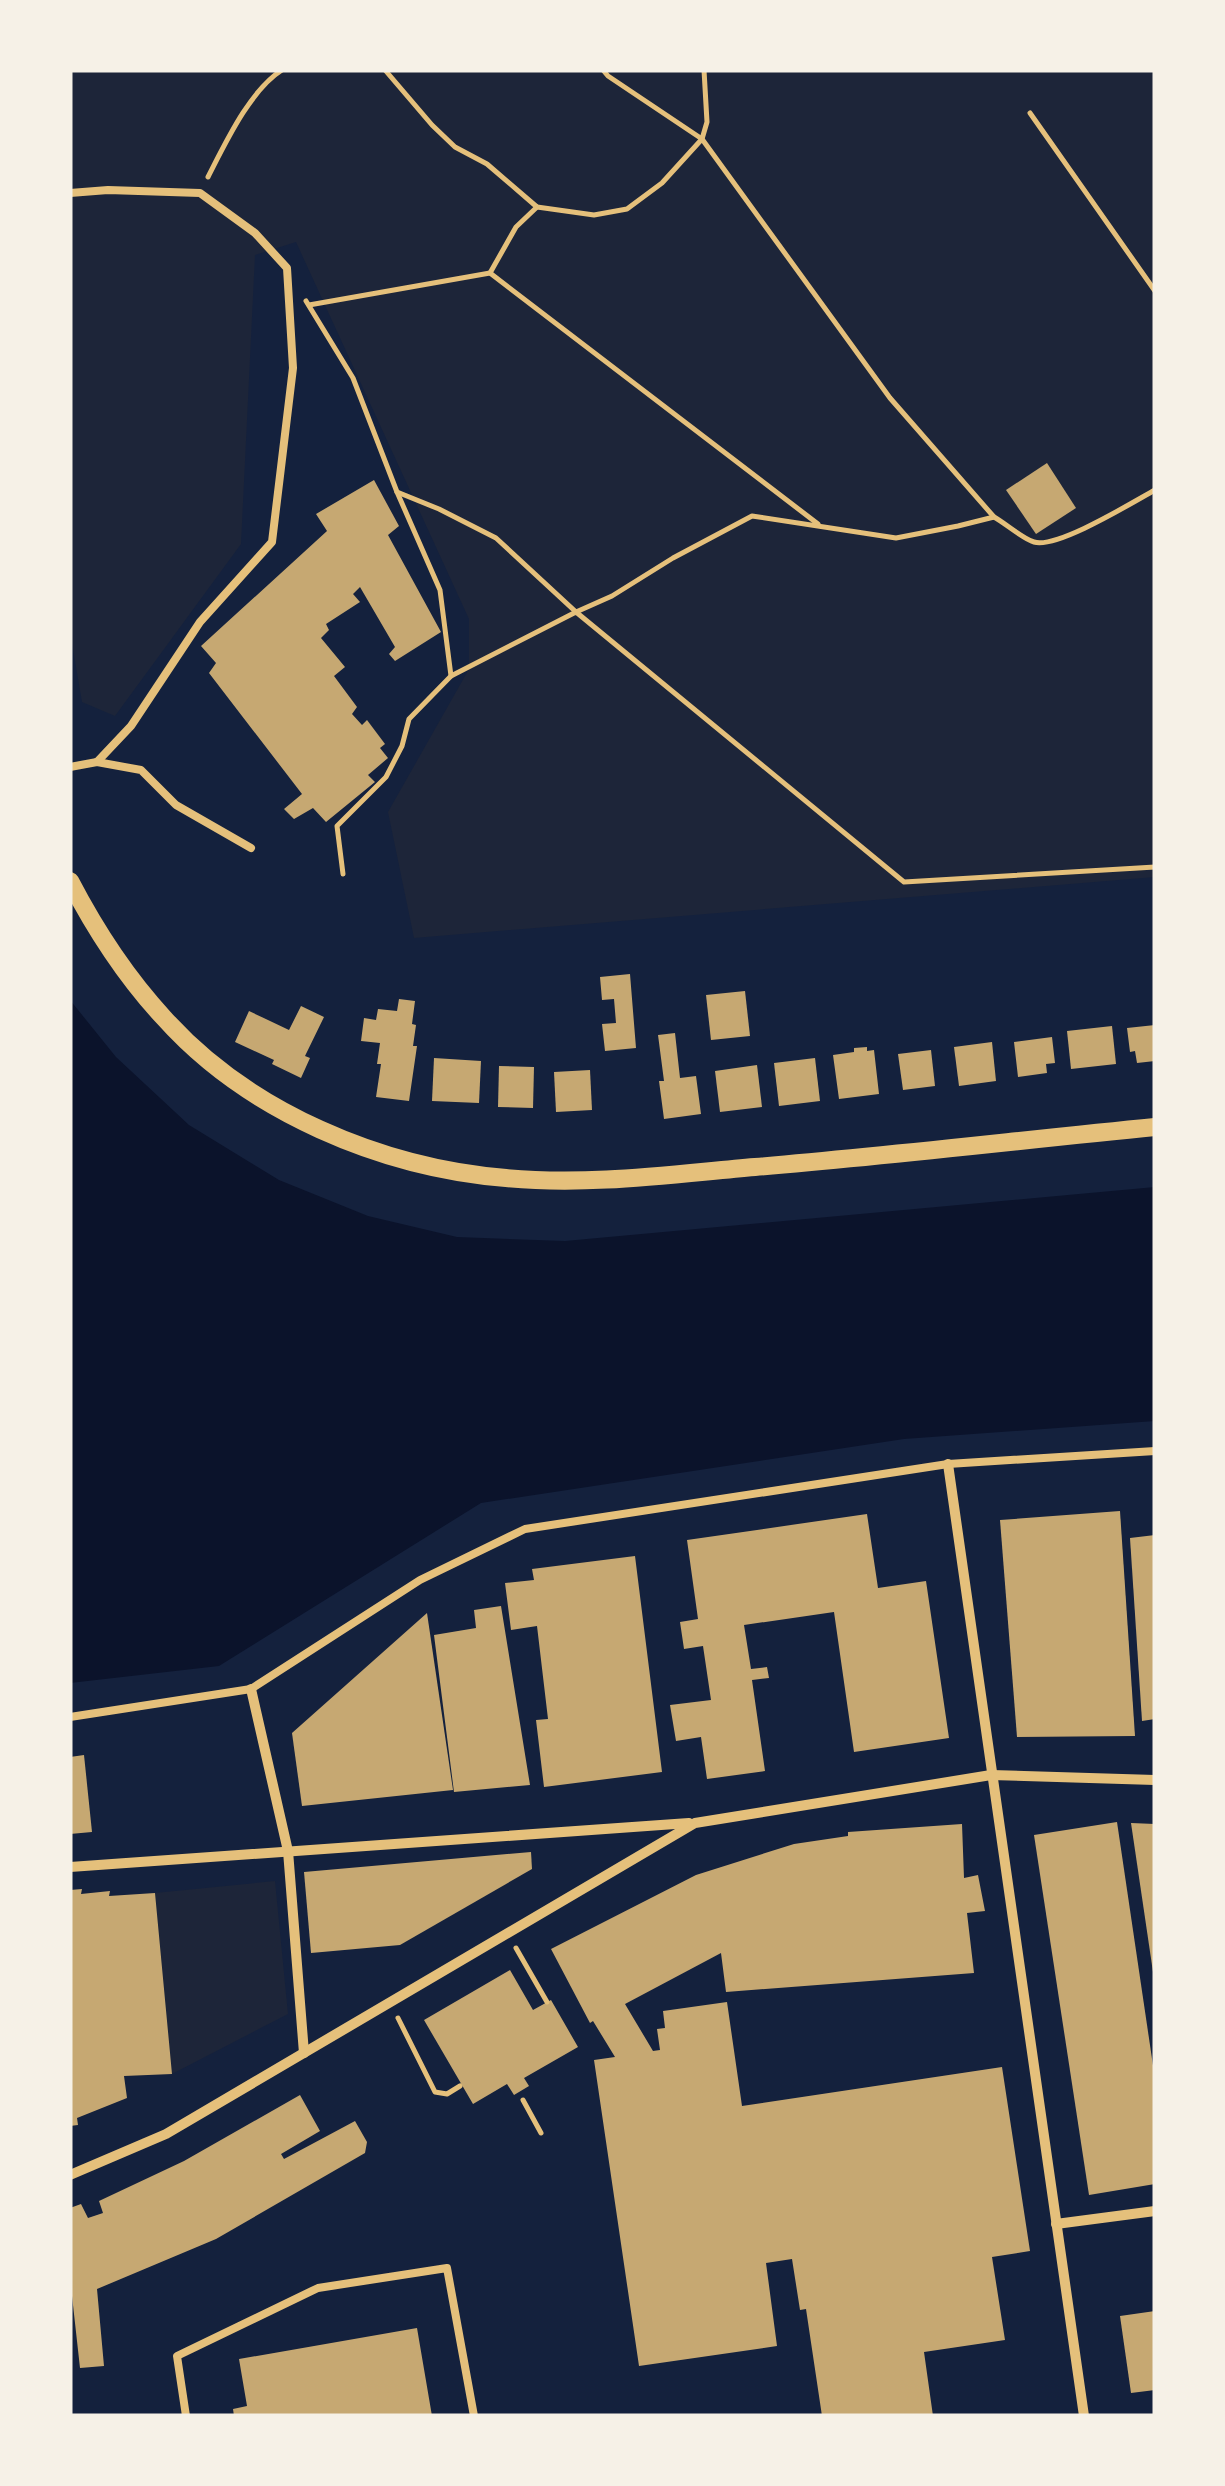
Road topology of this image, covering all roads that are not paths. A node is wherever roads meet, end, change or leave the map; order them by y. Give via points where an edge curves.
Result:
1 (70, 193) edge
2 (97, 762) junction
3 (70, 767) edge
4 (251, 848) dead end
5 (70, 881) edge
6 (1155, 1127) edge
7 (1155, 1451) edge
8 (948, 1464) junction
9 (251, 1689) junction
10 (70, 1717) edge
11 (991, 1776) junction
12 (1155, 1780) edge
13 (695, 1823) junction
14 (288, 1852) junction
15 (70, 1867) edge
16 (304, 2053) junction
17 (70, 2175) edge
18 (1155, 2211) edge
19 (1056, 2224) junction
20 (186, 2416) edge
21 (474, 2416) edge
22 (1084, 2416) edge

1 - 2 lane via 200,193 255,233 287,268 293,368 272,542 200,622 131,726
2 - 3 lane
2 - 4 lane via 142,770 176,805
5 - 6 street via 129,976 212,1063 266,1102 333,1135 452,1172 578,1181
7 - 8 lane
8 - 9 lane via 525,1530 420,1580
8 - 11 street
9 - 10 lane
9 - 14 street
11 - 12 street
11 - 13 street
11 - 19 street
13 - 14 street
13 - 16 street
14 - 15 street
14 - 16 street
16 - 17 street via 166,2134
18 - 19 street
19 - 22 street
20 - 21 lane via 177,2356 318,2288 447,2268

